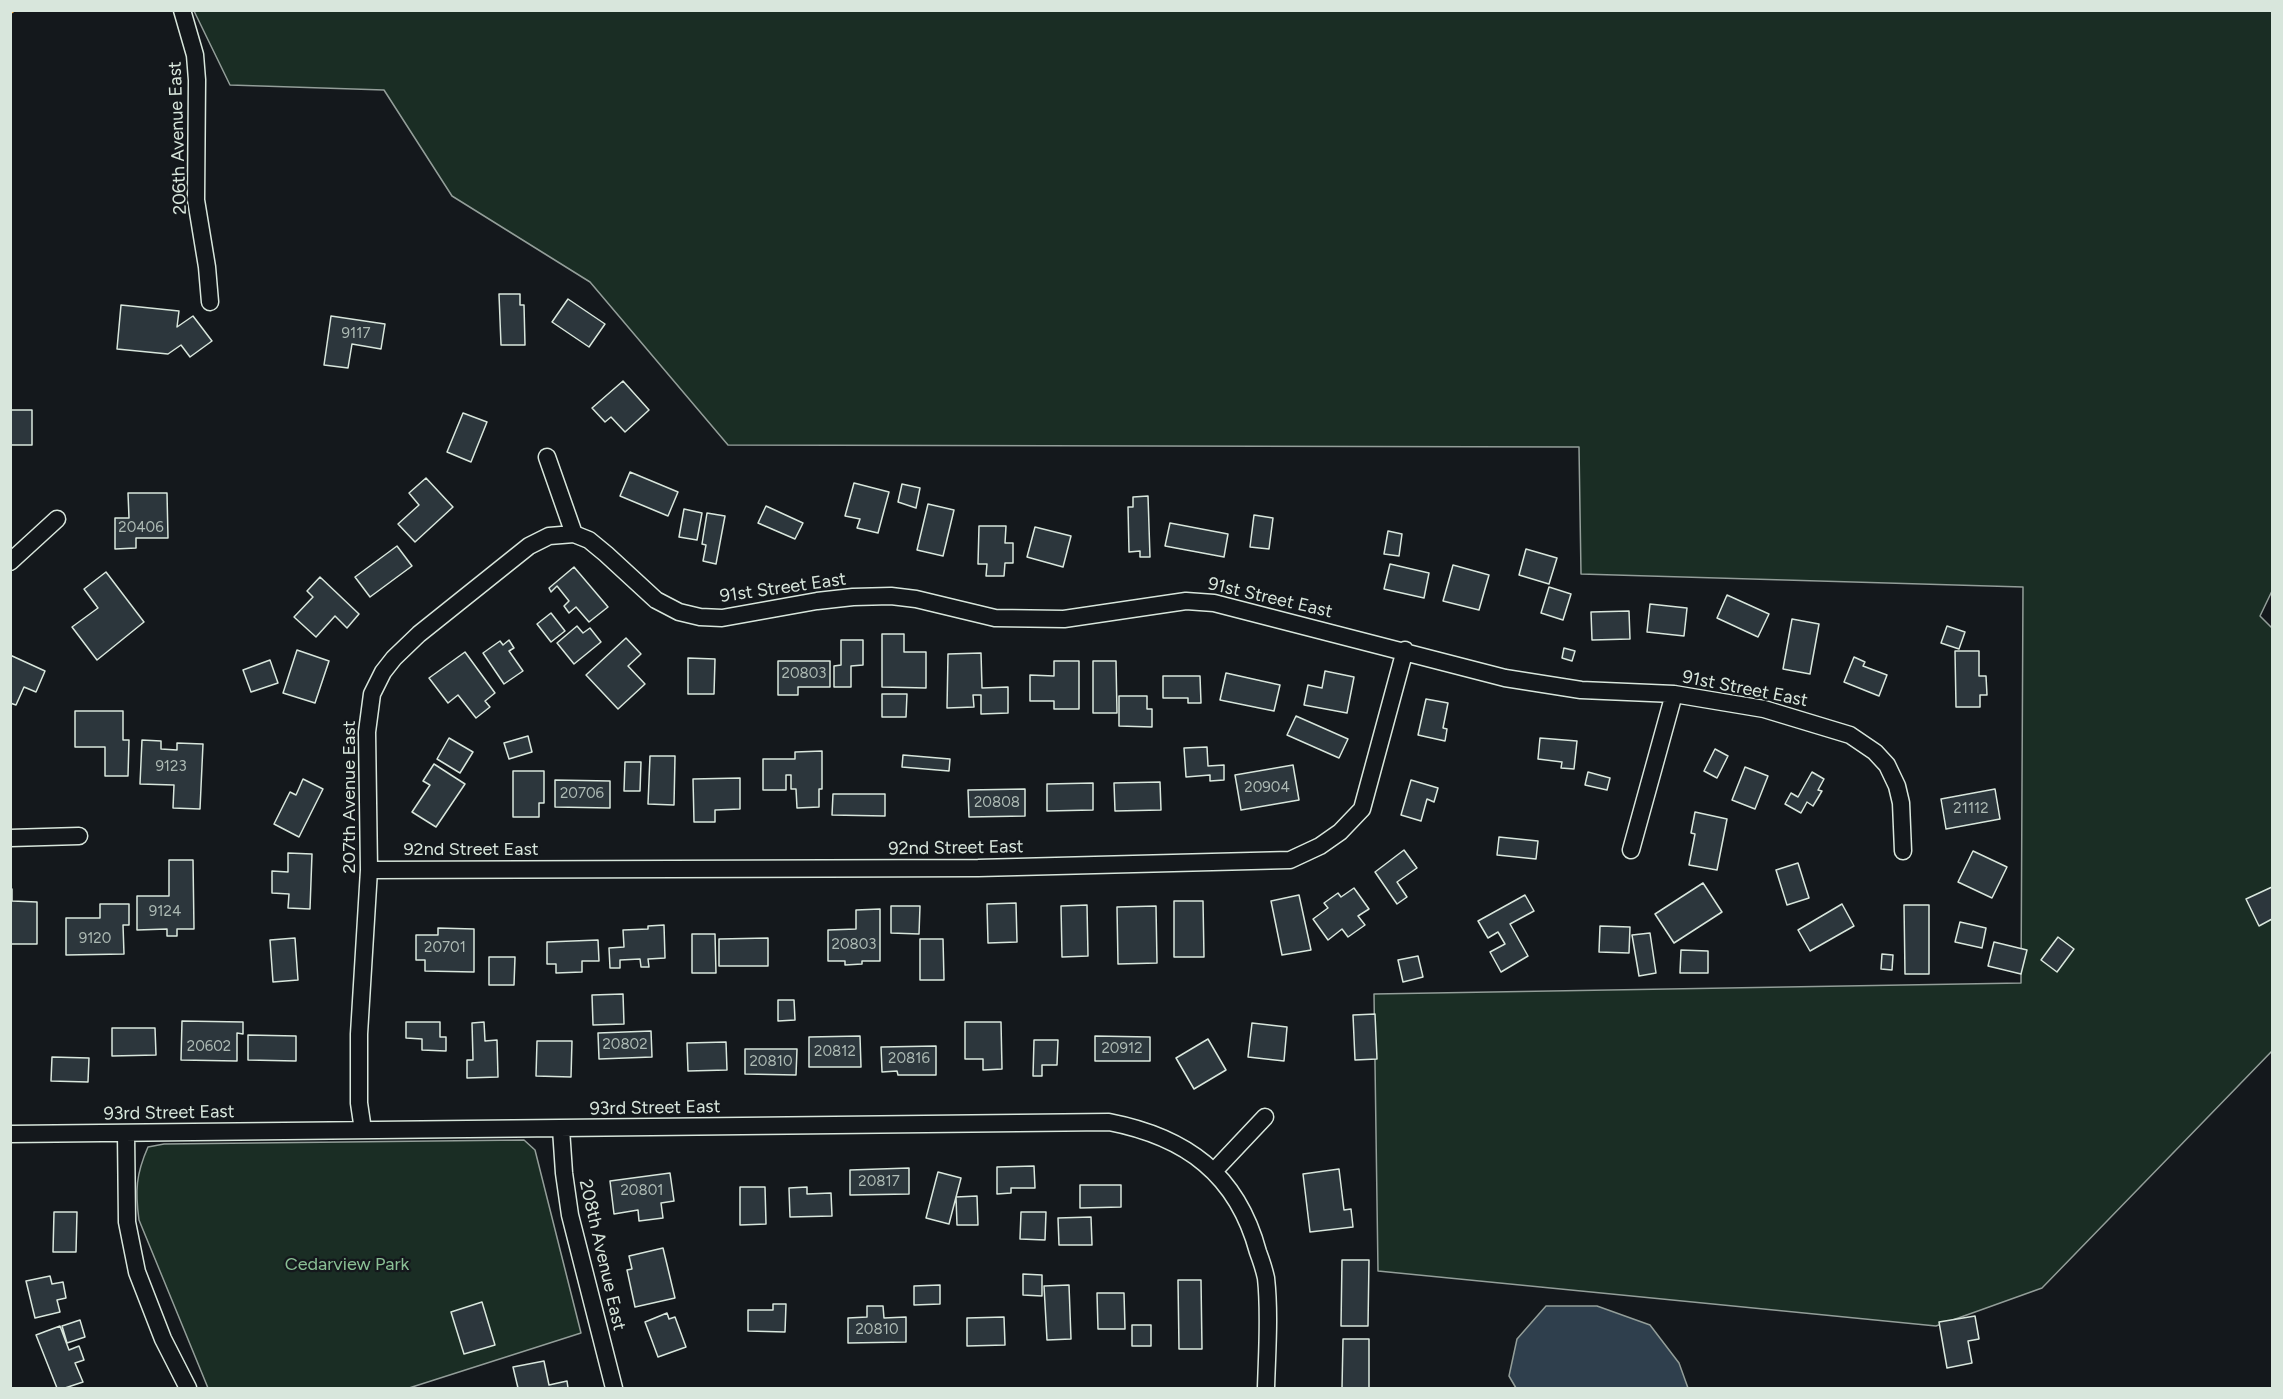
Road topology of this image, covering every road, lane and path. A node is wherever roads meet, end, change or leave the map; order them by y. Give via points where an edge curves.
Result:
1 (182, 10) edge
2 (210, 302) dead end
3 (548, 457) dead end
4 (57, 519) dead end
5 (574, 534) junction
6 (10, 562) edge
7 (1405, 650) junction
8 (1674, 694) junction
9 (79, 836) dead end
10 (10, 838) edge
11 (1631, 850) dead end
12 (1903, 851) dead end
13 (369, 870) junction
14 (1265, 1117) dead end
15 (561, 1129) junction
16 (363, 1130) junction
17 (126, 1133) junction
18 (10, 1134) edge
19 (1215, 1170) junction
20 (188, 1389) edge
21 (614, 1389) edge
22 (1266, 1389) edge

1 - 2 street, 206th Avenue East via 195,55 196,200
3 - 5 street
4 - 6 street
5 - 7 street, 91st Street East via 589,540 656,600 700,617 722,618 817,601 891,596 995,618 1064,619 1186,600 1214,603
5 - 13 street, 207th Avenue East via 549,536 529,546 419,634 383,672 372,694 367,732
7 - 8 street, 91st Street East via 1542,685
7 - 13 street, 92nd Street East via 1362,809 1327,842 1290,860 978,868
8 - 11 street
8 - 12 street, 91st Street East via 1813,722 1850,735 1875,752 1887,765 1897,786
9 - 10 street
13 - 16 street, 207th Avenue East via 359,1034
14 - 19 street
15 - 16 street, 93rd Street East
15 - 19 street, 93rd Street East via 1109,1122 1137,1128 1191,1153
15 - 21 street, 208th Avenue East via 570,1215
16 - 17 street, 93rd Street East
17 - 18 street, 93rd Street East
17 - 20 street via 127,1222 137,1272
19 - 22 street, 93rd Street East via 1244,1211 1266,1277

